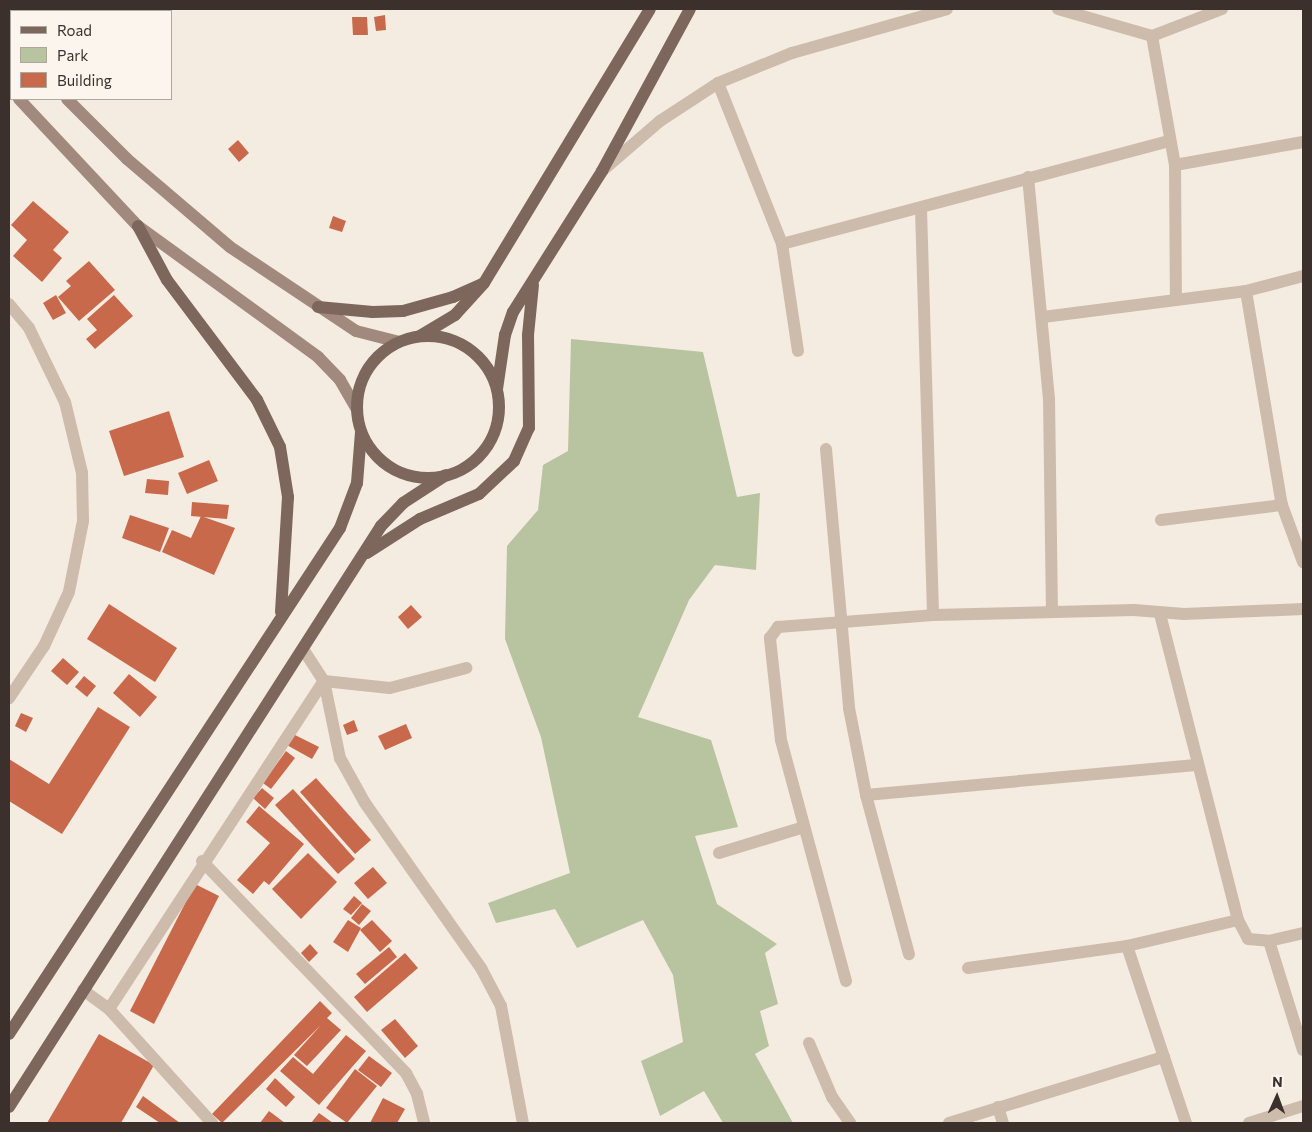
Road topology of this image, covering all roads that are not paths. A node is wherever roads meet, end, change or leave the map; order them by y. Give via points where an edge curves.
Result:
1 (650, 9) edge
2 (690, 9) edge
3 (947, 9) edge
4 (1058, 9) edge
5 (1222, 9) edge
6 (1078, 13) edge
7 (1152, 36) junction
8 (718, 83) junction
9 (20, 100) edge
10 (68, 100) edge
11 (1169, 141) junction
12 (1303, 142) edge
13 (1175, 165) junction
14 (602, 171) junction
15 (1028, 177) junction
16 (921, 209) junction
17 (138, 226) junction
18 (782, 244) junction
19 (1303, 276) edge
20 (534, 282) junction
21 (484, 283) junction
22 (1246, 291) junction
23 (1176, 300) junction
24 (9, 304) edge
25 (318, 307) junction
26 (1044, 316) junction
27 (418, 336) junction
28 (399, 342) junction
29 (798, 351) dead end
30 (497, 389) junction
31 (357, 408) junction
32 (362, 432) junction
33 (826, 449) dead end
34 (446, 475) junction
35 (1282, 505) junction
36 (1161, 520) dead end
37 (361, 557) junction
38 (1303, 562) edge
39 (1303, 608) edge
40 (1052, 612) junction
41 (281, 614) junction
42 (1160, 614) junction
43 (933, 616) junction
44 (840, 621) junction
45 (303, 650) junction
46 (466, 668) dead end
47 (324, 681) junction
48 (9, 698) edge
49 (1196, 765) junction
50 (866, 794) junction
51 (804, 826) junction
52 (719, 852) dead end
53 (202, 862) junction
54 (1238, 920) junction
55 (1303, 934) edge
56 (1269, 942) junction
57 (1127, 946) junction
58 (909, 954) dead end
59 (968, 968) dead end
60 (846, 981) dead end
61 (83, 990) junction
62 (109, 1009) junction
63 (9, 1034) edge
64 (809, 1042) dead end
65 (1303, 1050) edge
66 (1164, 1058) junction
67 (1303, 1106) edge
68 (9, 1107) edge
69 (998, 1107) junction
70 (212, 1123) edge
71 (424, 1123) edge
72 (523, 1123) edge
73 (850, 1123) edge
74 (949, 1123) edge
75 (1003, 1123) edge
76 (1186, 1123) edge
77 (1249, 1123) edge

1 - 21 main road
2 - 14 main road
3 - 8 street via 792,53
4 - 6 street
5 - 7 street
6 - 7 street
7 - 11 street
8 - 14 street via 660,121
8 - 18 street
9 - 17 main road
10 - 25 main road via 127,159 230,246
11 - 13 street
11 - 15 street
12 - 13 street
13 - 23 street
14 - 20 main road
15 - 16 street
15 - 26 street
16 - 18 street
16 - 43 street
17 - 31 main road via 318,357 340,380
17 - 41 main road via 167,280 257,400 280,447 288,489
18 - 29 street
19 - 22 street
20 - 30 main road via 509,324
20 - 37 main road via 528,319 529,428 514,461 478,494 420,519
21 - 25 main road via 439,302 402,310 372,312
21 - 27 main road via 455,315
22 - 23 street
22 - 35 street
23 - 26 street
24 - 48 street via 30,328 65,402 82,473 83,521 69,592 44,646
25 - 28 main road via 363,334
26 - 40 street
27 - 28 main road
27 - 30 main road via 439,336 470,350 489,370
28 - 31 main road via 368,369
30 - 34 main road via 497,426 489,442 463,468
31 - 32 main road
32 - 34 main road via 375,454 396,469 420,477
32 - 41 main road via 350,505 340,528
33 - 44 street
34 - 37 main road via 392,513
35 - 36 street
35 - 38 street
37 - 45 main road
39 - 42 street
40 - 42 street via 1134,610
40 - 43 street
41 - 63 main road
42 - 49 street
43 - 44 street
44 - 50 street via 849,708
44 - 51 street via 778,627 770,638 781,740
45 - 47 street
45 - 61 main road
46 - 47 street via 390,688
47 - 53 street
47 - 72 street via 340,758 365,803 480,968 501,1006
49 - 50 street
49 - 54 street
50 - 58 street
51 - 52 street
51 - 60 street
53 - 62 street
53 - 71 street via 406,1074 417,1094
54 - 56 street via 1248,939
54 - 57 street
55 - 56 street
56 - 65 street
57 - 59 street
57 - 66 street
61 - 62 street
61 - 68 main road
62 - 70 street
64 - 73 street via 832,1097
66 - 69 street
66 - 76 street
67 - 77 street
69 - 74 street
69 - 75 street

